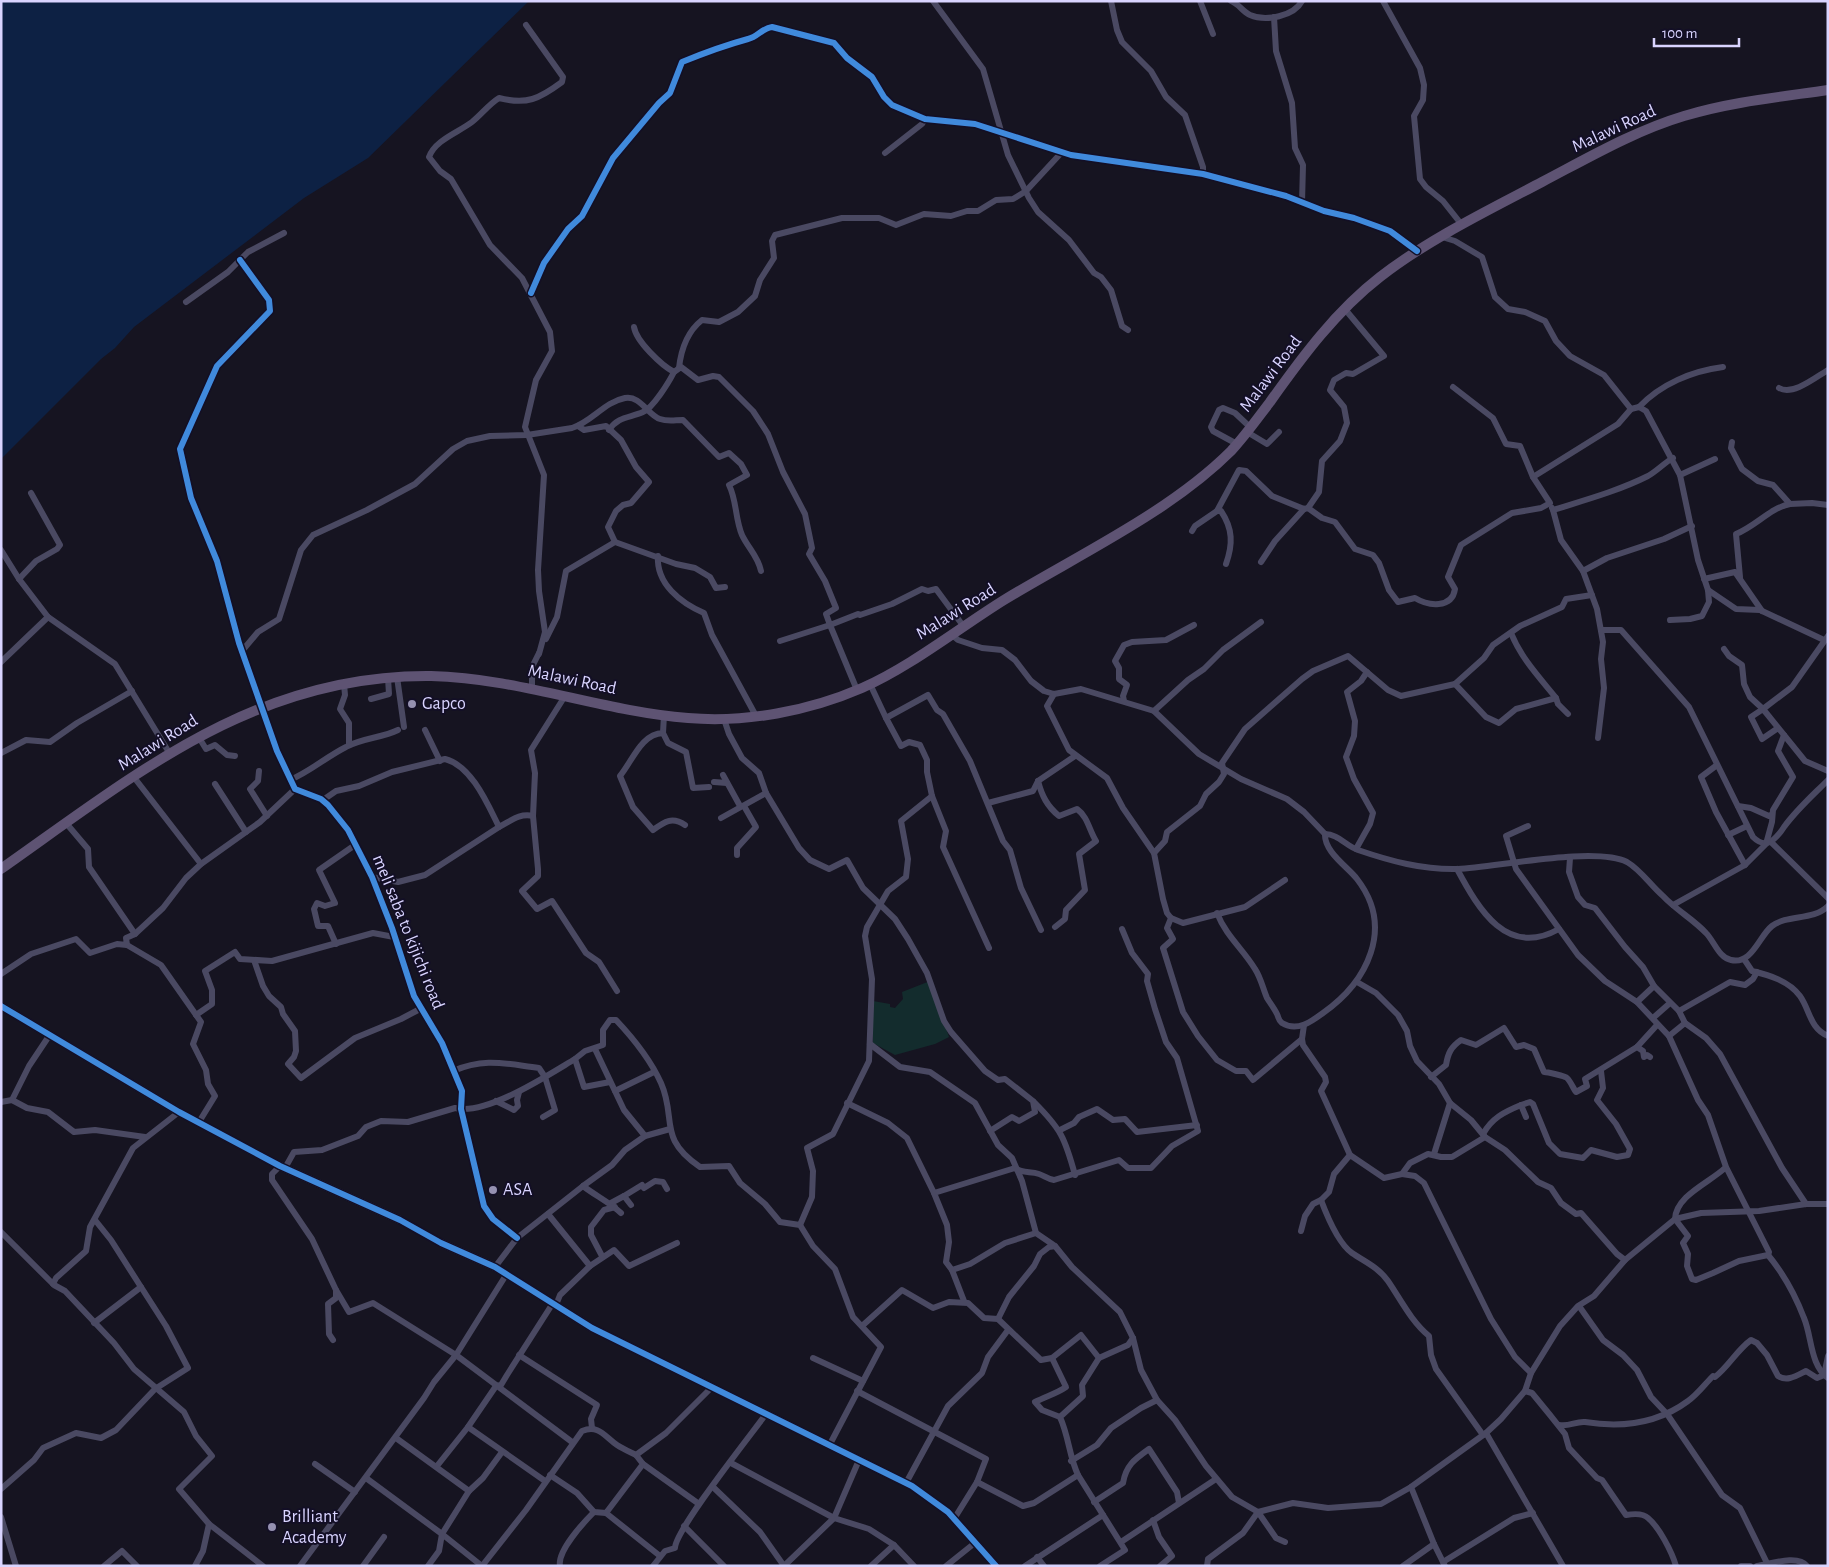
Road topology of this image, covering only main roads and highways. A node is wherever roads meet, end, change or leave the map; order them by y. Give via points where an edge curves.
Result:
1 (1828, 90) edge
2 (1, 869) edge

1 - 2 main road, Malawi Road via 1727,105 1657,124 1417,251 1383,274 1344,308 1237,444 1191,486 952,635 857,690 799,709 704,719 664,715 532,687 463,678 392,678 344,684 261,707 198,736 133,776

